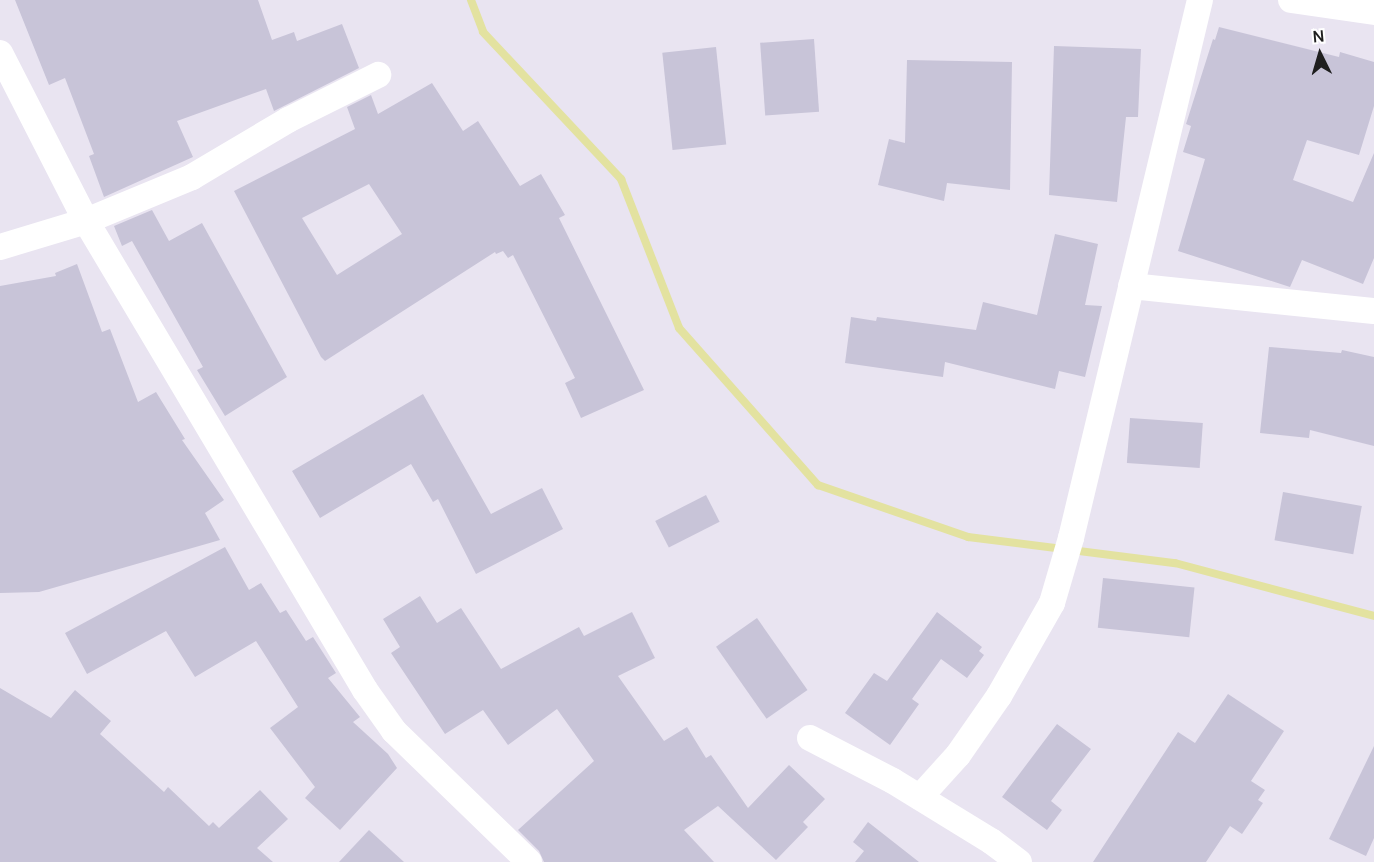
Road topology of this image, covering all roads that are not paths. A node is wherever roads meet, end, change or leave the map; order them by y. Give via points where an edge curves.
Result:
1 (1200, 0) edge
2 (1291, 0) edge
3 (1374, 12) edge
4 (0, 53) edge
5 (378, 75) dead end
6 (86, 221) junction
7 (0, 247) edge
8 (1131, 286) junction
9 (1374, 311) edge
10 (810, 738) dead end
11 (920, 797) junction
12 (529, 862) edge
13 (1019, 862) edge

1 - 8 street
2 - 3 street
4 - 6 street
5 - 6 street via 288,120 192,177
6 - 7 street
6 - 12 street via 365,690 394,731
8 - 9 street
8 - 11 street via 1052,603 999,696 958,755
10 - 11 street
11 - 13 street

